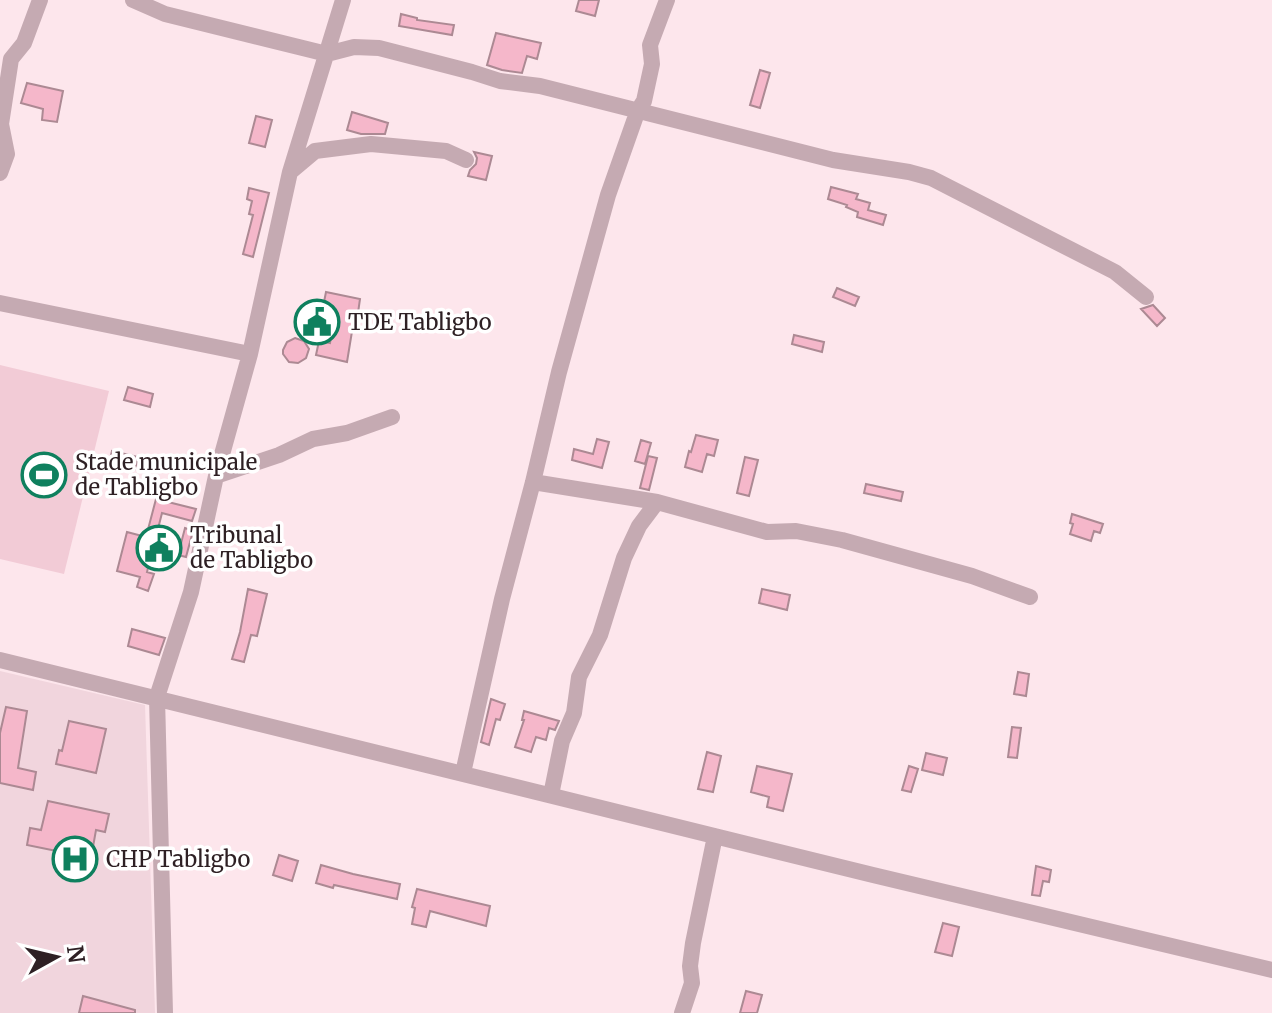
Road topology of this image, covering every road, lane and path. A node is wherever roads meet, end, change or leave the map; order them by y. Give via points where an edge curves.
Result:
1 (40, 0) edge
2 (133, 0) edge
3 (343, 0) edge
4 (667, 0) edge
5 (327, 54) junction
6 (638, 110) junction
7 (466, 160) dead end
8 (290, 172) junction
9 (0, 173) edge
10 (1146, 297) dead end
11 (0, 303) edge
12 (250, 354) junction
13 (392, 417) dead end
14 (216, 476) junction
15 (533, 482) junction
16 (657, 502) junction
17 (1030, 597) dead end
18 (0, 660) edge
19 (157, 697) junction
20 (463, 773) junction
21 (551, 795) junction
22 (715, 836) junction
23 (1272, 970) edge
24 (165, 1013) edge
25 (682, 1013) edge

1 - 9 street via 24,43 11,59 1,124 7,154
2 - 5 street via 165,14
3 - 5 street
4 - 6 street via 650,45 652,64
5 - 6 street via 379,48
5 - 8 street
6 - 10 street via 833,160 931,178 1115,272
6 - 15 street via 608,195
7 - 8 street via 446,151 371,144 315,151
8 - 12 street
11 - 12 street
12 - 14 street
13 - 14 street via 313,439
14 - 19 street via 191,592
15 - 16 street
15 - 20 street
16 - 17 street via 767,532 796,531 842,540
16 - 21 street via 624,558 600,635 579,677
18 - 19 street
19 - 20 street
19 - 24 street
20 - 21 street
21 - 22 street
22 - 23 street
22 - 25 street via 693,943 692,983

